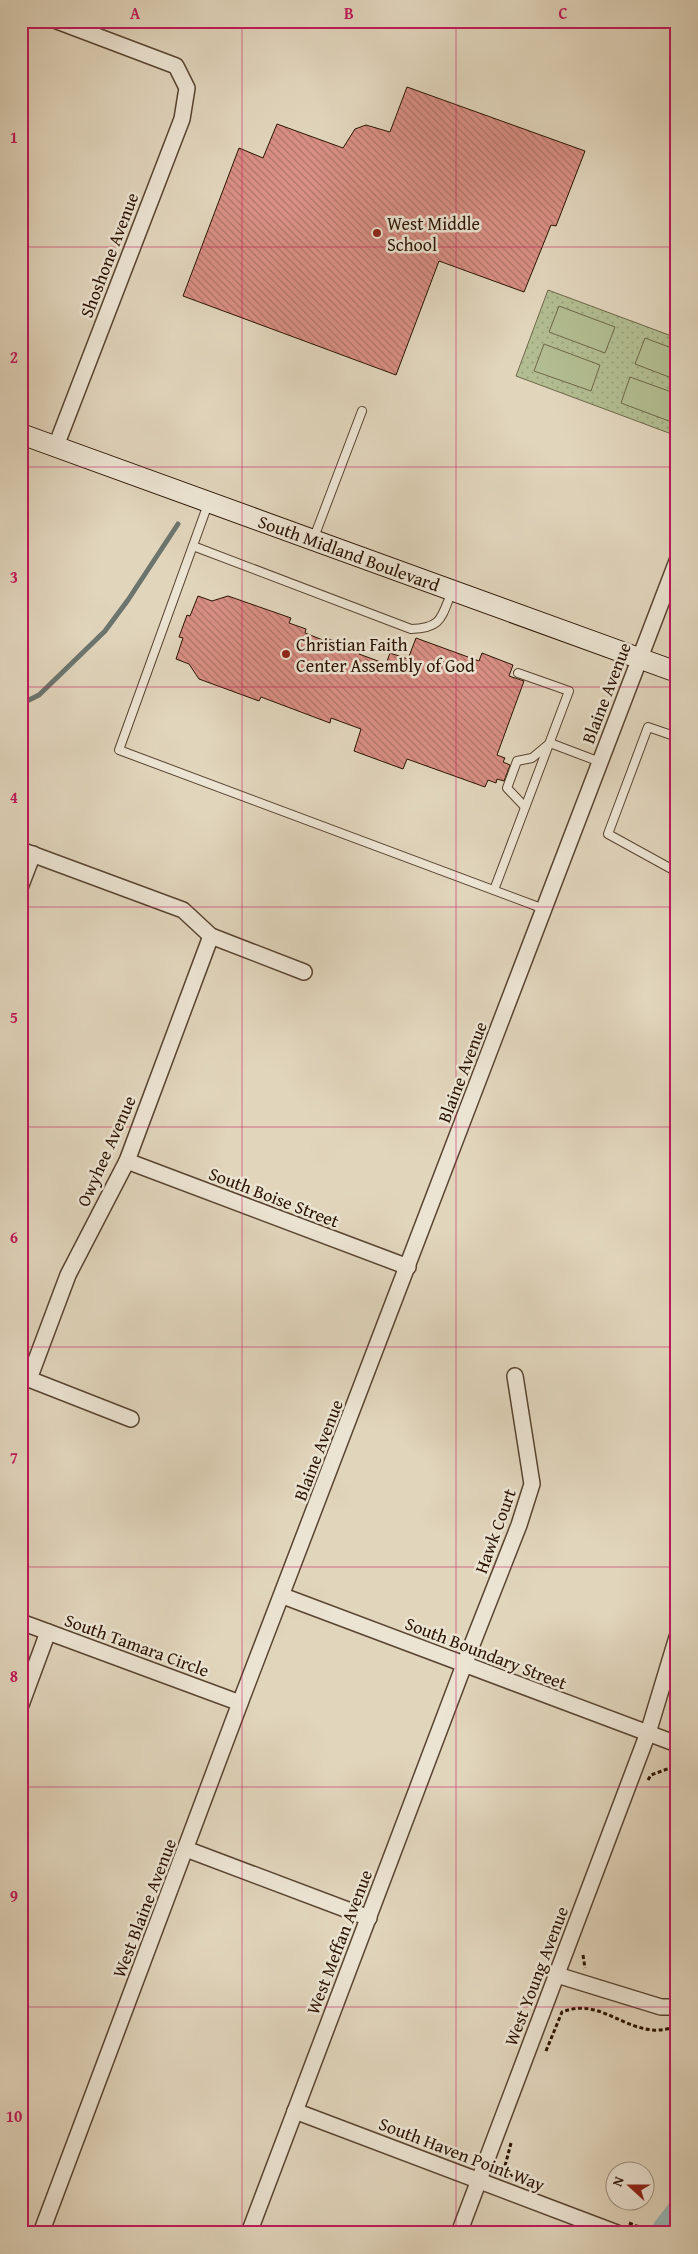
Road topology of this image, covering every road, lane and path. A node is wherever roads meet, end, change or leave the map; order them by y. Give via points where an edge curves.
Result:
1 (57, 21) edge
2 (362, 411) dead end
3 (21, 434) edge
4 (56, 446) junction
5 (209, 502) junction
6 (313, 540) junction
7 (193, 546) junction
8 (677, 561) edge
9 (452, 590) junction
10 (640, 658) junction
11 (677, 672) edge
12 (518, 673) dead end
13 (677, 737) edge
14 (550, 742) junction
15 (600, 762) junction
16 (525, 807) junction
17 (27, 852) edge
18 (677, 872) edge
19 (21, 885) edge
20 (494, 890) junction
21 (544, 909) junction
22 (211, 936) junction
23 (304, 972) dead end
24 (127, 1161) junction
25 (408, 1267) junction
26 (515, 1376) dead end
27 (25, 1378) edge
28 (131, 1419) dead end
29 (283, 1596) junction
30 (21, 1622) edge
31 (48, 1632) junction
32 (677, 1637) edge
33 (464, 1665) junction
34 (240, 1703) junction
35 (21, 1705) edge
36 (648, 1733) junction
37 (677, 1744) edge
38 (677, 1769) edge
39 (647, 1783) dead end
40 (186, 1849) junction
41 (369, 1918) junction
42 (585, 1948) dead end
43 (586, 1971) dead end
44 (557, 1975) junction
45 (677, 2006) edge
46 (677, 2028) edge
47 (544, 2057) dead end
48 (295, 2111) junction
49 (514, 2136) dead end
50 (514, 2178) dead end
51 (479, 2181) junction
52 (619, 2226) edge
53 (41, 2233) edge
54 (249, 2233) edge
55 (459, 2233) edge
56 (654, 2233) edge

1 - 4 street, Shoshone Avenue via 176,66 187,88 182,119
2 - 6 lane
3 - 4 main road, South Midland Boulevard
4 - 5 main road, South Midland Boulevard
5 - 6 main road, South Midland Boulevard
5 - 7 lane
6 - 9 main road, South Midland Boulevard
7 - 9 lane via 411,629 428,628 438,622
7 - 20 lane via 119,750
8 - 10 street, Blaine Avenue
9 - 10 main road, South Midland Boulevard
10 - 11 main road, South Midland Boulevard
10 - 15 street, Blaine Avenue
12 - 14 lane via 569,691
13 - 18 lane via 648,726 608,834
14 - 15 lane
14 - 16 lane
14 - 16 lane via 532,758 517,761 507,788
15 - 21 street, Blaine Avenue
16 - 20 lane
17 - 19 street
17 - 22 street via 183,910
20 - 21 lane
21 - 25 street, Blaine Avenue
22 - 23 street
22 - 24 street, Owyhee Avenue
24 - 25 street, South Boise Street
24 - 27 street, Owyhee Avenue via 68,1275
25 - 29 street, Blaine Avenue
26 - 33 street, Hawk Court via 532,1484
27 - 28 street
29 - 33 street, South Boundary Street
29 - 34 street, West Blaine Avenue
30 - 31 street, South Tamara Circle
31 - 34 street, South Tamara Circle
31 - 35 street
32 - 36 street, West Young Avenue
33 - 36 street, South Boundary Street
33 - 41 street, West Meffan Avenue
34 - 40 street, West Blaine Avenue
36 - 37 street, South Boundary Street
36 - 44 street, West Young Avenue
38 - 39 path via 670,1768 651,1775
40 - 41 street
40 - 53 street, West Blaine Avenue
41 - 48 street, West Meffan Avenue
42 - 43 path via 582,1958
44 - 45 street via 661,2007
44 - 51 street, West Young Avenue
46 - 47 path via 653,2030 588,2007 574,2007 562,2012
48 - 51 street, South Haven Point Way
48 - 54 street, West Meffan Avenue
49 - 50 path via 506,2166
51 - 52 street, South Haven Point Way
51 - 55 street, West Young Avenue
52 - 56 path

